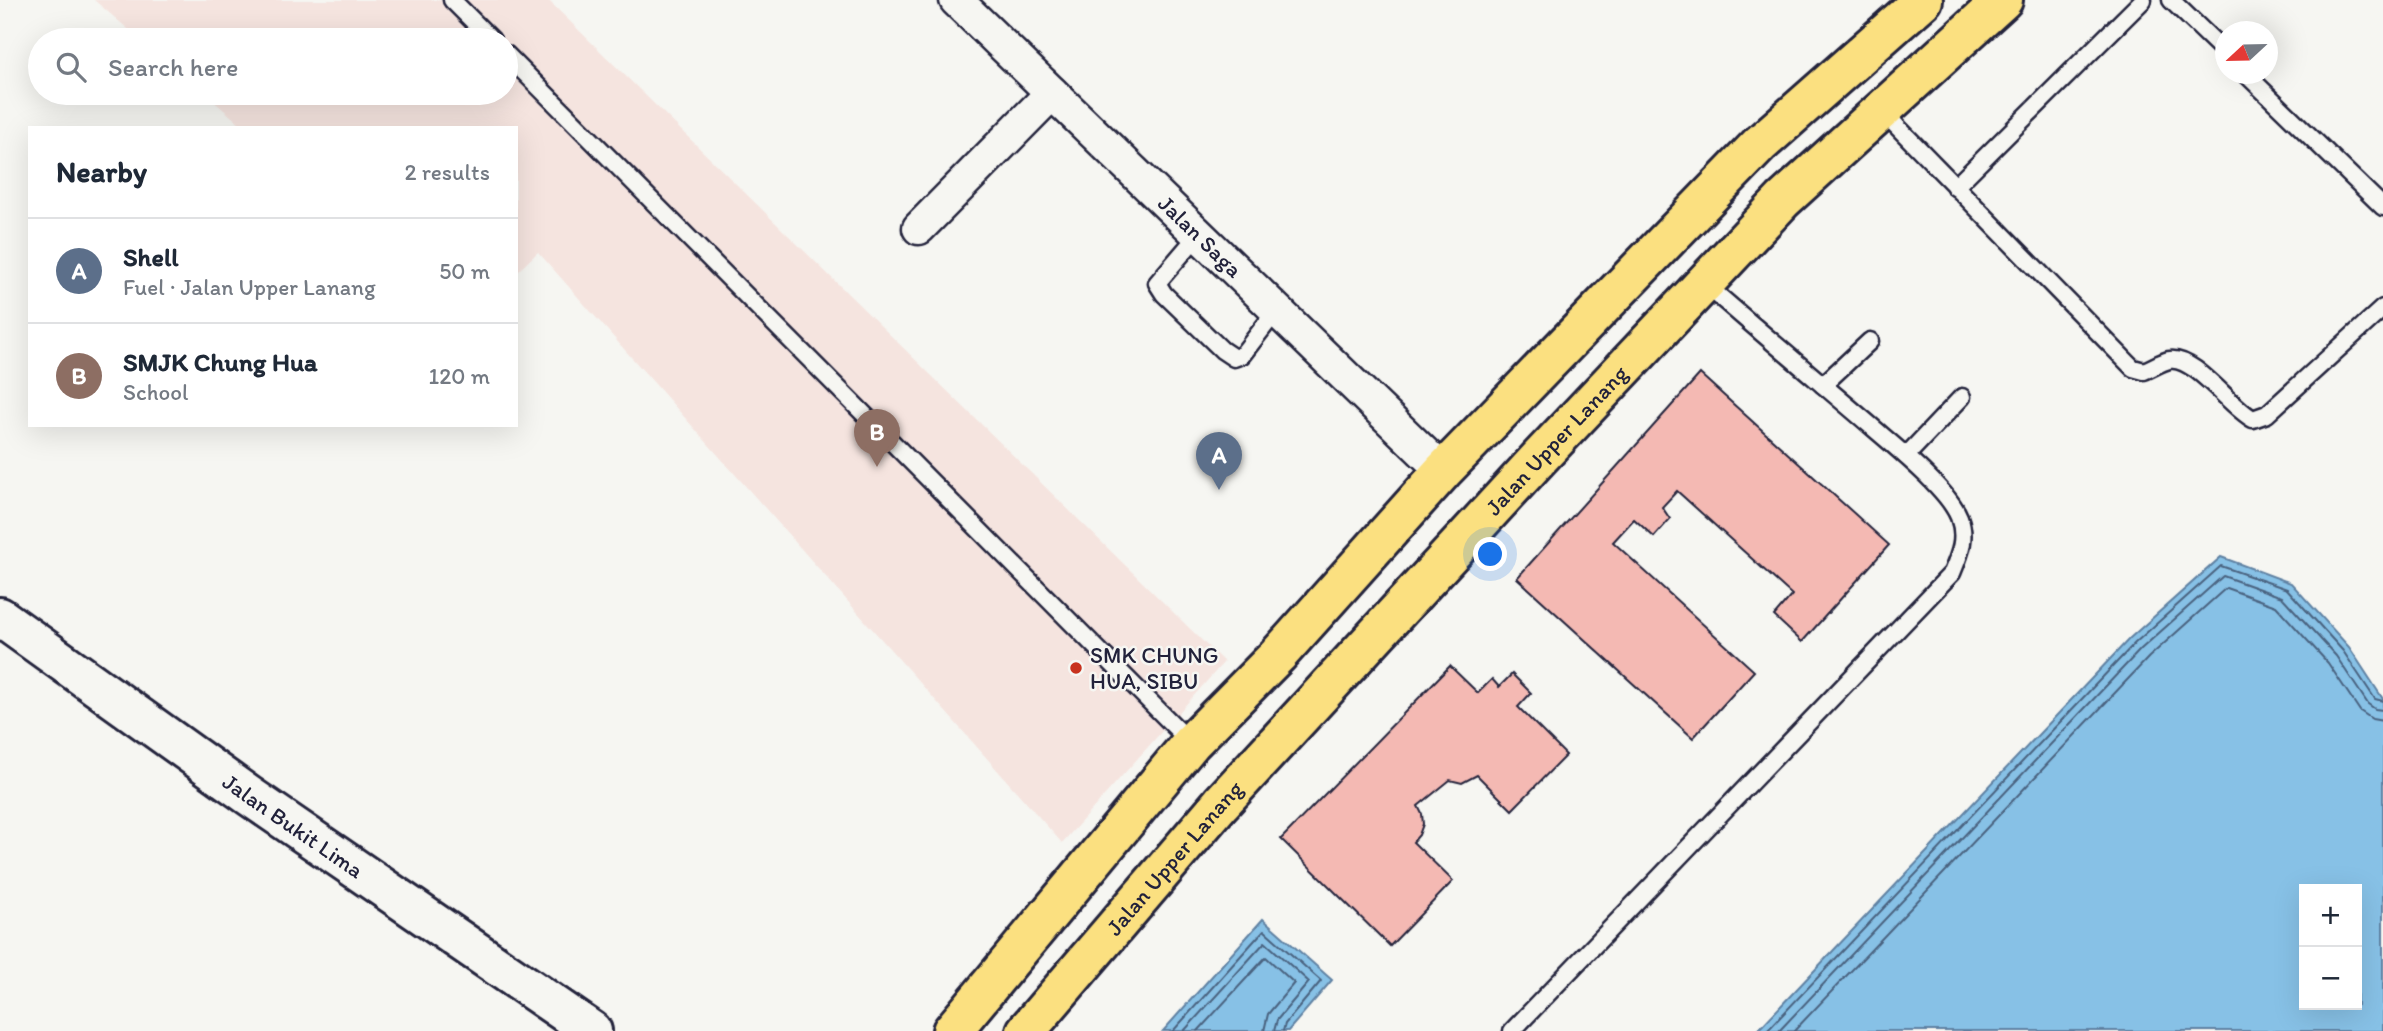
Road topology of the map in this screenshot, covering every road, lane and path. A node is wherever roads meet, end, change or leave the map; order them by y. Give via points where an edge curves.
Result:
1 (452, 0) edge
2 (956, 0) edge
3 (1923, 0) edge
4 (2003, 0) edge
5 (2143, 0) edge
6 (2171, 0) edge
7 (480, 28) edge
8 (2215, 43) edge
9 (518, 66) edge
10 (2256, 84) edge
11 (1052, 93) junction
12 (1881, 110) junction
13 (1955, 187) junction
14 (2383, 207) edge
15 (919, 228) dead end
16 (1198, 235) junction
17 (1704, 283) junction
18 (2383, 308) edge
19 (1276, 311) junction
20 (1870, 341) dead end
21 (1823, 385) junction
22 (1962, 397) dead end
23 (1906, 456) junction
24 (1443, 471) junction
25 (0, 617) edge
26 (1191, 743) junction
27 (592, 1031) edge
28 (952, 1031) edge
29 (1026, 1031) edge
30 (1512, 1031) edge

1 - 7 lane
2 - 11 street, Jalan Saga
3 - 24 main road via 1760,144
4 - 12 main road, Jalan Upper Lanang
5 - 13 lane
6 - 8 lane
9 - 26 lane
10 - 14 lane
11 - 15 street
11 - 16 street, Jalan Saga
12 - 13 lane
12 - 17 main road, Jalan Upper Lanang via 1783,200
13 - 18 lane via 2133,368 2144,371 2178,359 2253,419 2267,414
16 - 19 street, Jalan Saga
16 - 19 lane via 1157,283 1164,294 1234,358 1242,355
17 - 21 lane
17 - 29 main road, Jalan Upper Lanang via 1221,803
19 - 24 street, Jalan Saga
20 - 21 lane
21 - 23 lane
22 - 23 lane
23 - 30 lane via 1958,515 1962,548 1952,573
24 - 26 main road via 1278,655
25 - 27 main road, Jalan Bukit Lima via 248,795
26 - 28 main road

